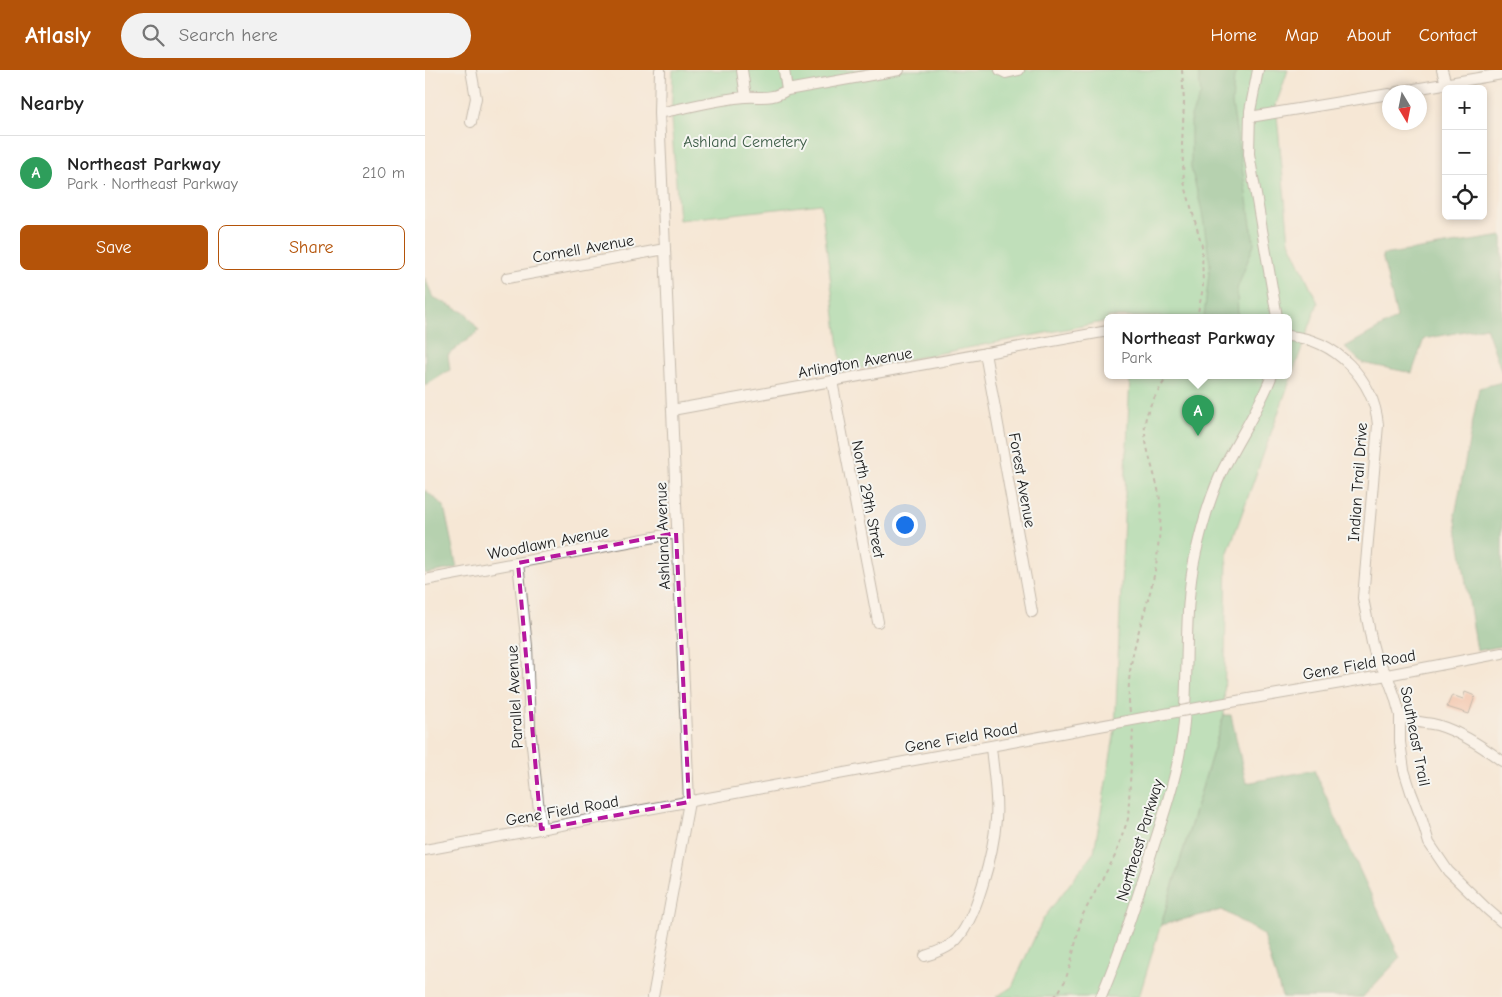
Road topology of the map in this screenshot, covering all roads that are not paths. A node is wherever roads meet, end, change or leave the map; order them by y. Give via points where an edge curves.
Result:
1 (471, 70) edge
2 (660, 70) edge
3 (742, 70) edge
4 (783, 70) edge
5 (899, 70) edge
6 (1000, 70) edge
7 (1019, 70) edge
8 (1258, 70) edge
9 (1443, 70) edge
10 (1502, 74) edge
11 (1445, 84) junction
12 (1427, 87) edge
13 (787, 90) junction
14 (1382, 95) edge
15 (746, 97) junction
16 (659, 113) junction
17 (1250, 117) junction
18 (471, 122) dead end
19 (665, 249) junction
20 (507, 278) dead end
21 (1276, 314) edge
22 (1104, 332) edge
23 (1292, 336) edge
24 (985, 353) junction
25 (1270, 379) edge
26 (832, 381) junction
27 (672, 410) junction
28 (676, 533) junction
29 (518, 563) junction
30 (425, 580) edge
31 (1032, 612) dead end
32 (878, 622) dead end
33 (1502, 653) edge
34 (1387, 675) junction
35 (1400, 716) junction
36 (991, 747) junction
37 (1502, 761) edge
38 (689, 802) junction
39 (541, 829) junction
40 (425, 850) edge
41 (1502, 922) edge
42 (925, 956) dead end
43 (653, 997) edge
44 (1101, 997) edge

1 - 18 street via 476,98
2 - 16 street, Ashland Avenue
3 - 15 street
4 - 13 street
5 - 13 street
6 - 7 street via 1006,73
8 - 17 street
9 - 11 street
10 - 11 street
11 - 12 street
13 - 15 street via 767,98
14 - 17 street
15 - 16 street
16 - 19 street, Ashland Avenue
17 - 21 street via 1252,178
19 - 20 street, Cornell Avenue
19 - 27 street, Ashland Avenue
22 - 24 street, Arlington Avenue
23 - 34 street, Indian Trail Drive via 1320,344 1338,355 1359,376 1374,402 1378,425 1363,598 1371,643
24 - 26 street, Arlington Avenue
24 - 31 street, Forest Avenue
25 - 44 street, Northeast Parkway via 1220,476 1207,509 1191,583 1184,722 1178,758 1170,794 1129,922
26 - 27 street, Arlington Avenue
26 - 32 street, North 29th Street
27 - 28 street, Ashland Avenue
28 - 29 street, Woodlawn Avenue
28 - 38 street, Ashland Avenue
29 - 30 street, Woodlawn Avenue
29 - 39 street, Parallel Avenue
33 - 34 street, Gene Field Road
34 - 35 street, Southeast Trail
34 - 36 street, Gene Field Road, bridge
35 - 37 street via 1462,735
35 - 41 street, Southeast Trail via 1404,770 1429,843 1449,871
36 - 38 street, Gene Field Road
36 - 42 street via 996,818 985,876 971,915 954,943
38 - 39 street, Gene Field Road
38 - 43 street, Ashland Avenue
39 - 40 street, Gene Field Road

